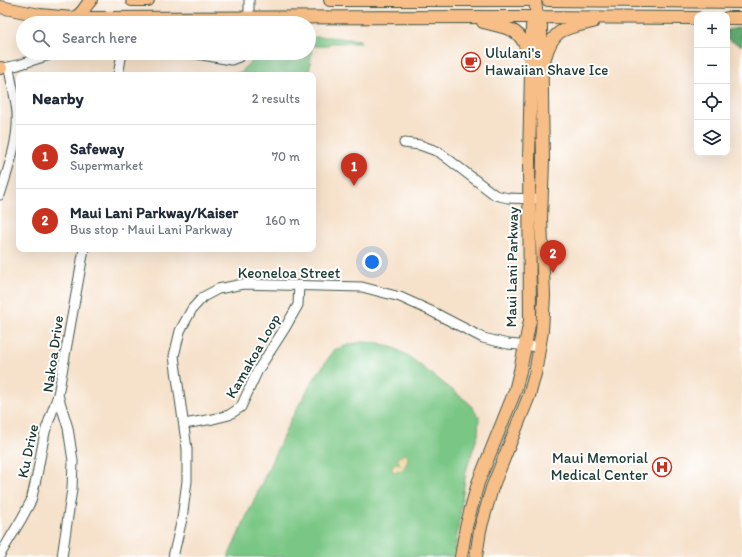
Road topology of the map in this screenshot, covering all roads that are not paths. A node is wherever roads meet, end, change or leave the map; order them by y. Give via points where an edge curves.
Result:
1 (91, 0) edge
2 (94, 0) edge
3 (132, 0) edge
4 (148, 0) edge
5 (249, 0) edge
6 (330, 0) edge
7 (529, 0) edge
8 (534, 0) edge
9 (548, 0) edge
10 (742, 2) edge
11 (0, 6) edge
12 (51, 16) edge
13 (76, 16) edge
14 (104, 16) edge
15 (249, 16) edge
16 (463, 17) junction
17 (537, 17) junction
18 (617, 17) junction
19 (694, 18) edge
20 (730, 18) edge
21 (742, 18) edge
22 (316, 19) edge
23 (31, 60) edge
24 (121, 60) edge
25 (531, 60) junction
26 (3, 68) edge
27 (119, 72) edge
28 (542, 73) junction
29 (16, 97) edge
30 (16, 130) edge
31 (404, 143) dead end
32 (0, 195) edge
33 (529, 199) junction
34 (542, 199) junction
35 (83, 252) edge
36 (299, 285) junction
37 (526, 346) junction
38 (540, 347) junction
39 (58, 395) junction
40 (184, 424) junction
41 (0, 555) edge
42 (62, 557) edge
43 (173, 557) edge
44 (461, 557) edge
45 (476, 557) edge

1 - 13 main road
2 - 14 main road
3 - 4 main road
5 - 15 street
6 - 7 main road
8 - 17 main road, Maui Lani Parkway
9 - 10 main road
11 - 12 main road
16 - 17 main road
16 - 22 main road
16 - 25 main road via 514,31 525,43
17 - 18 main road
17 - 25 main road, Maui Lani Parkway via 532,26
17 - 28 main road, Maui Lani Parkway via 541,26
18 - 19 main road
18 - 28 main road via 569,28 556,35 549,45
20 - 21 main road
23 - 26 street
24 - 27 street
25 - 33 main road, Maui Lani Parkway
26 - 29 street
28 - 34 main road, Maui Lani Parkway
30 - 32 street
31 - 33 street via 420,145 439,152 495,195
33 - 34 street
33 - 37 main road, Maui Lani Parkway via 530,320
34 - 38 main road, Maui Lani Parkway via 544,317
35 - 39 street, Nakoa Drive
36 - 37 street, Keoneloa Street via 362,287 400,297 483,338
36 - 40 street, Kamakoa Loop via 298,305 258,370 241,407 229,415
36 - 40 street, Keoneloa Street via 243,284 218,289 203,297 192,309 180,331 174,356
37 - 38 street, Keoneloa Street
37 - 44 main road, Maui Lani Parkway via 515,391 478,483
38 - 45 main road, Maui Lani Parkway via 529,396 492,488 480,530
39 - 41 street, Ku Drive via 45,432 31,500
39 - 42 street, Nakoa Drive via 68,428 72,461 72,489
40 - 43 street, Keoneloa Street via 187,482

